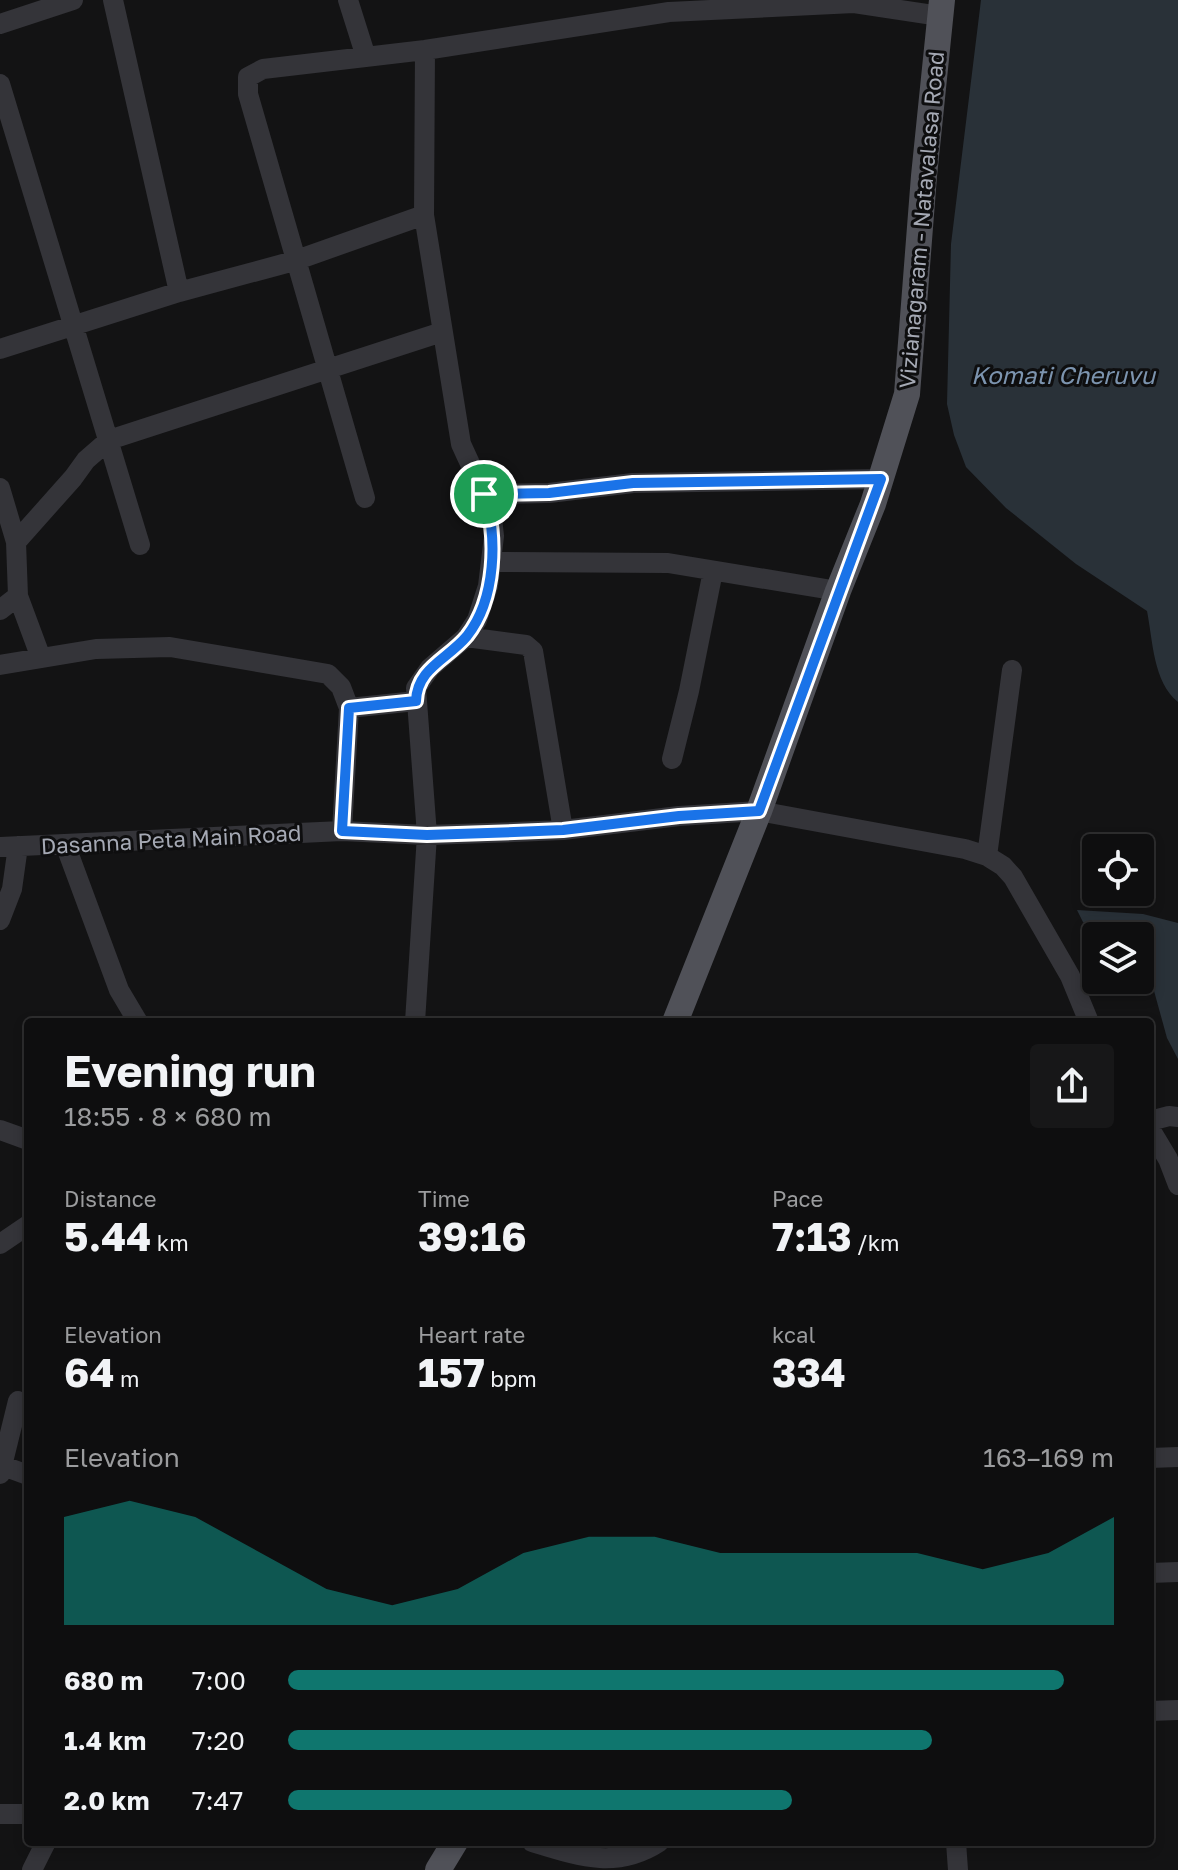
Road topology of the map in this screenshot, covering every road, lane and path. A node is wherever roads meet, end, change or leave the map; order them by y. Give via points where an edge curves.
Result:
1 (73, 0) edge
2 (113, 0) edge
3 (348, 0) edge
4 (941, 8) edge
5 (9, 14) edge
6 (425, 50) junction
7 (366, 57) junction
8 (0, 84) edge
9 (424, 215) junction
10 (294, 261) junction
11 (179, 292) junction
12 (74, 327) junction
13 (442, 332) junction
14 (0, 349) edge
15 (326, 368) junction
16 (109, 440) junction
17 (881, 479) junction
18 (0, 488) edge
19 (484, 494) junction
20 (365, 498) dead end
21 (16, 542) junction
22 (140, 545) dead end
23 (492, 562) junction
24 (713, 571) junction
25 (838, 591) junction
26 (18, 596) junction
27 (0, 610) edge
28 (466, 637) junction
29 (41, 658) junction
30 (0, 665) edge
31 (1012, 670) dead end
32 (416, 701) junction
33 (349, 708) junction
34 (672, 759) dead end
35 (759, 811) junction
36 (563, 830) junction
37 (342, 831) junction
38 (427, 835) junction
39 (65, 844) junction
40 (9, 847) edge
41 (987, 856) junction
42 (0, 920) edge
43 (136, 1018) edge
44 (415, 1018) edge
45 (677, 1018) edge
46 (1087, 1018) edge
47 (1178, 1117) edge
48 (1154, 1120) edge
49 (0, 1130) edge
50 (1154, 1136) edge
51 (24, 1139) edge
52 (1178, 1185) edge
53 (24, 1228) edge
54 (0, 1244) edge
55 (18, 1401) dead end
56 (1178, 1457) edge
57 (1154, 1458) edge
58 (0, 1466) edge
59 (0, 1474) edge
60 (24, 1474) edge
61 (1178, 1572) edge
62 (1154, 1573) edge
63 (1178, 1710) edge
64 (1154, 1711) edge
65 (0, 1814) edge
66 (24, 1814) edge
67 (44, 1846) edge
68 (453, 1846) edge
69 (558, 1846) edge
70 (654, 1846) edge
71 (956, 1846) edge
72 (625, 1850) edge
73 (32, 1870) edge
74 (438, 1870) edge
75 (958, 1870) edge

1 - 5 street
2 - 11 street
3 - 7 street
4 - 6 street via 854,3 669,12
4 - 17 main road, Vizianagaram - Natavalasa Road via 907,394
6 - 7 street
6 - 9 street
7 - 10 street via 263,69 248,77 248,94
8 - 12 street
9 - 10 street
9 - 13 street
10 - 11 street
10 - 15 street
11 - 12 street
12 - 14 street
12 - 16 street
13 - 15 street
13 - 19 street via 461,444
15 - 16 street
15 - 20 street
16 - 21 street
16 - 22 street
17 - 19 street via 633,483
17 - 25 main road, Vizianagaram - Natavalasa Road
18 - 21 street
19 - 23 street via 492,518
21 - 26 street
23 - 24 street via 668,563
23 - 28 street via 477,620
24 - 25 street
24 - 34 street
25 - 35 main road, Vizianagaram - Natavalasa Road
26 - 27 street
26 - 29 street
28 - 32 street via 420,680
28 - 36 street via 526,645 533,651
29 - 30 street
29 - 33 street via 96,649 170,647 320,671 336,681
31 - 41 street
32 - 33 street
32 - 38 street
33 - 37 street
35 - 36 street, Dasanna Peta Main Road
35 - 41 street, Dasanna Peta Main Road
35 - 45 main road, Vizianagaram - Natavalasa Road
36 - 38 street, Dasanna Peta Main Road
37 - 38 street, Dasanna Peta Main Road
37 - 39 street, Dasanna Peta Main Road
38 - 44 street
39 - 40 street, Dasanna Peta Main Road
39 - 43 street via 119,990
40 - 42 street via 12,889
41 - 46 street via 1020,887
47 - 48 street
49 - 51 street
50 - 52 street
53 - 54 street
55 - 58 street
56 - 57 street
58 - 59 street
58 - 60 street
61 - 62 street
63 - 64 street
65 - 66 street
67 - 73 street
68 - 74 main road
69 - 72 street via 589,1859
70 - 72 street via 647,1851
71 - 75 street

